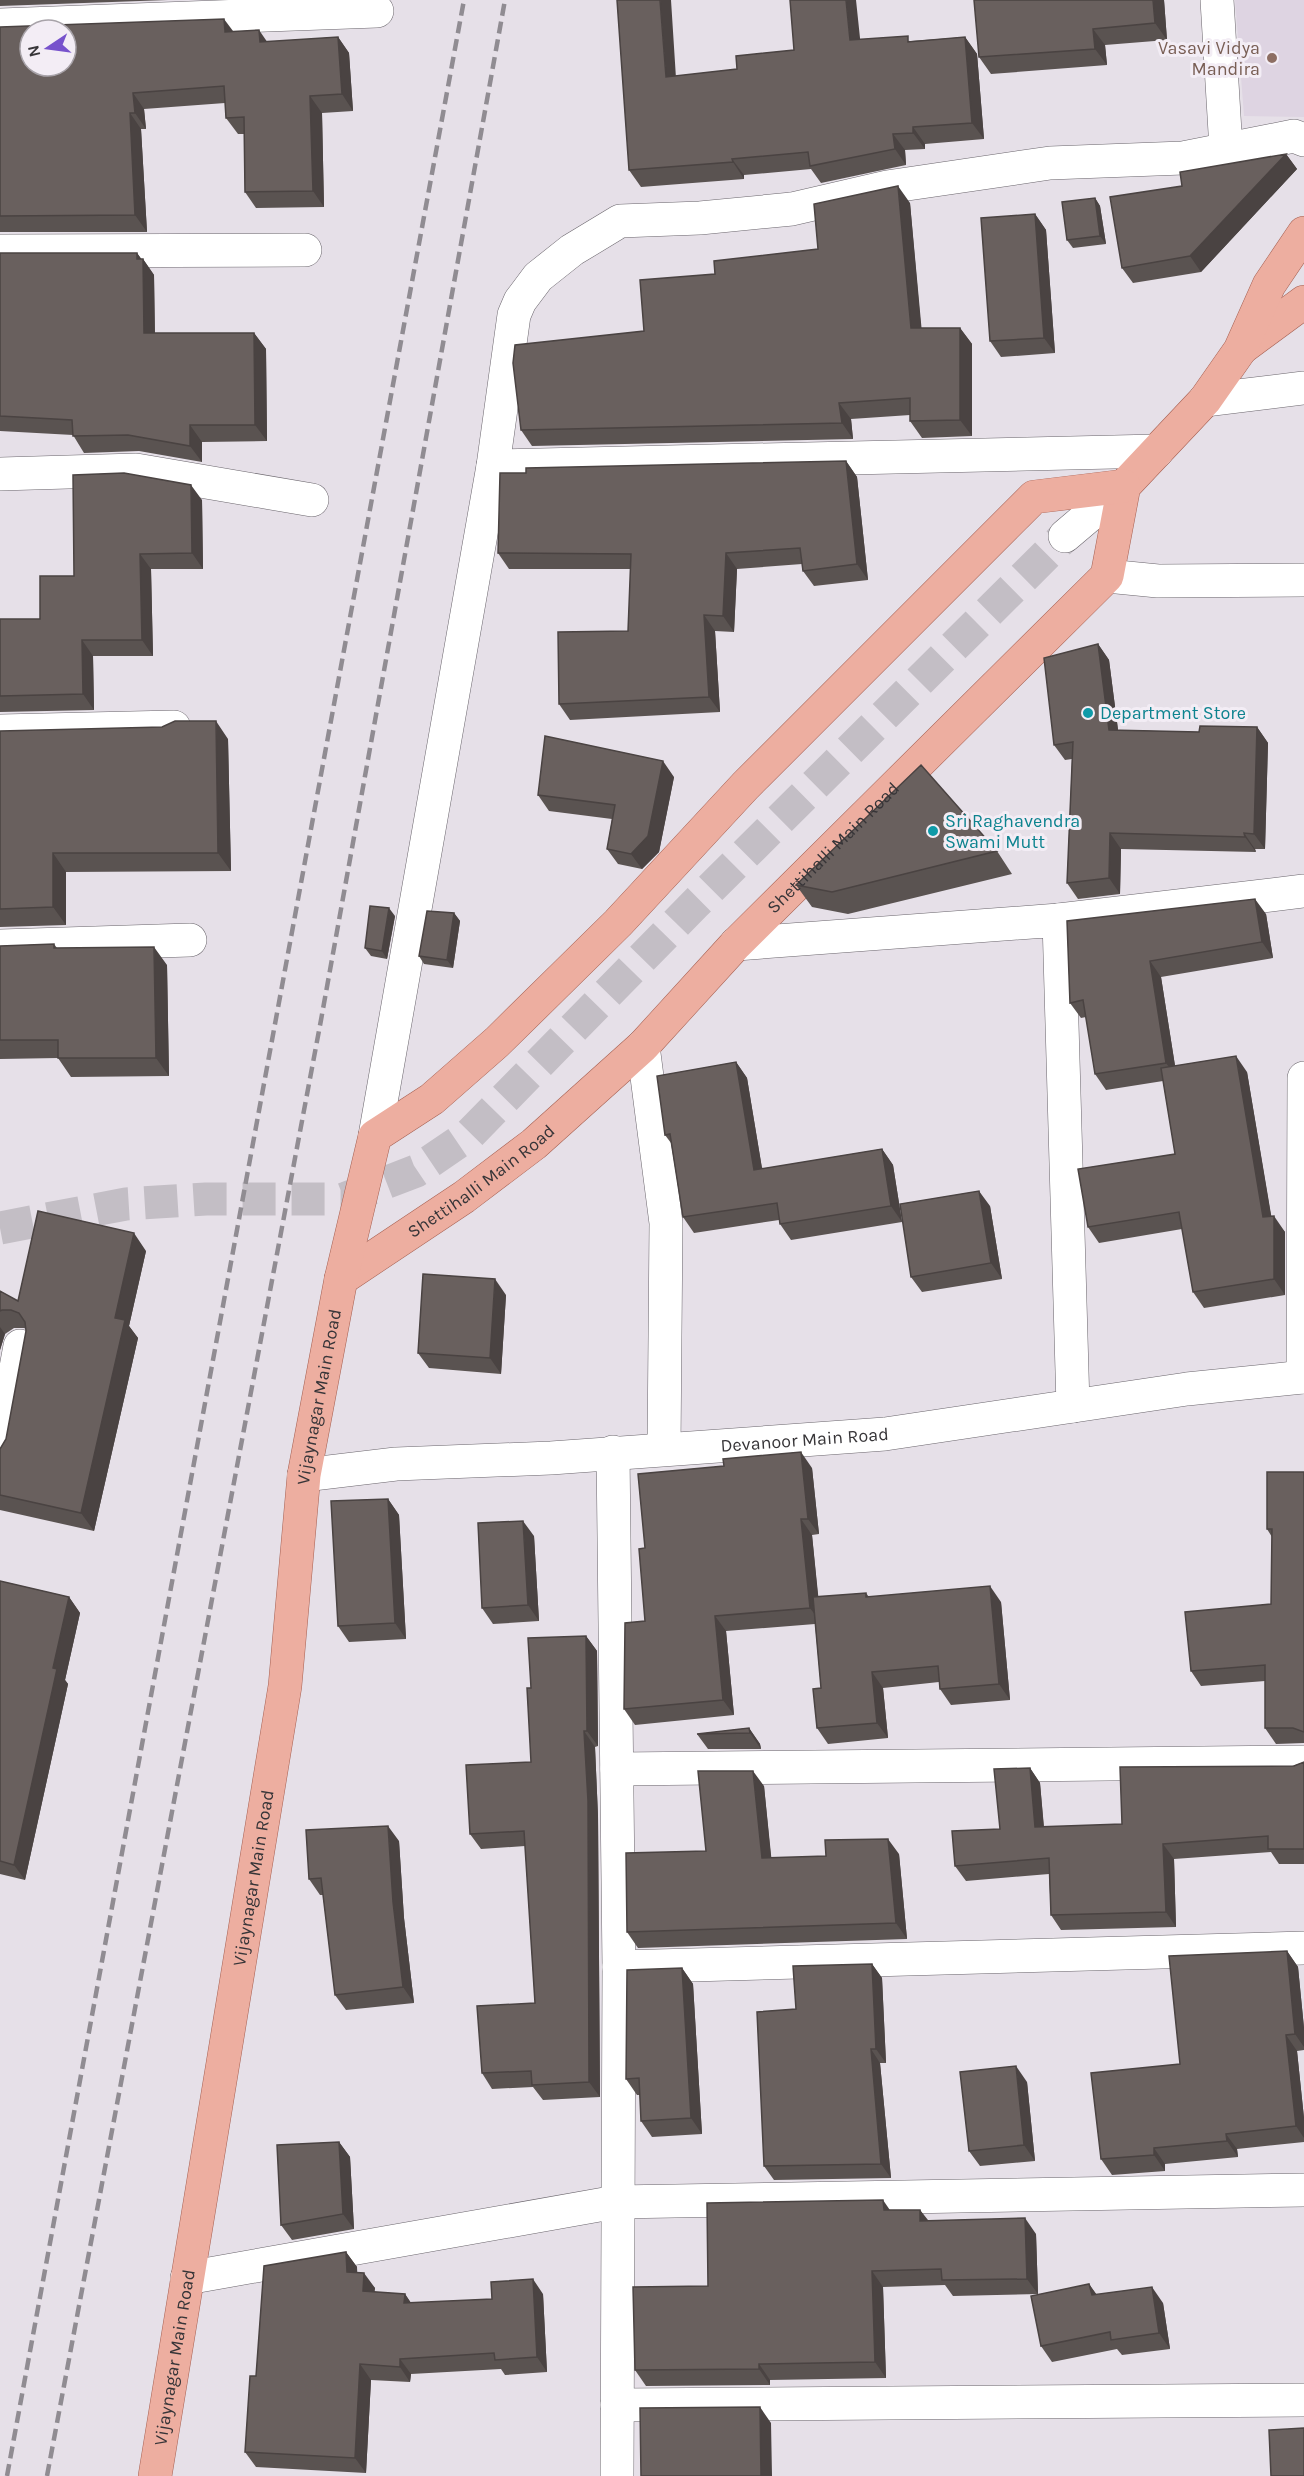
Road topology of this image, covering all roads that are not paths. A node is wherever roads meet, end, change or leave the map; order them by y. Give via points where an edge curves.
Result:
1 (1217, 0) edge
2 (377, 11) dead end
3 (0, 26) edge
4 (1304, 140) edge
5 (1226, 149) junction
6 (1304, 233) edge
7 (305, 250) dead end
8 (0, 251) edge
9 (1304, 302) edge
10 (1240, 350) junction
11 (1304, 388) edge
12 (1205, 400) junction
13 (1157, 451) junction
14 (493, 466) junction
15 (0, 474) edge
16 (1124, 486) junction
17 (312, 500) dead end
18 (1065, 536) tunnel mouth
19 (1107, 576) junction
20 (1304, 580) edge
21 (174, 727) edge
22 (0, 731) edge
23 (1304, 891) edge
24 (1059, 921) junction
25 (190, 940) dead end
26 (736, 944) junction
27 (0, 946) edge
28 (643, 1046) junction
29 (1304, 1078) edge
30 (375, 1136) junction
31 (341, 1279) junction
32 (20, 1346) dead end
33 (1303, 1377) edge
34 (1073, 1406) junction
35 (664, 1449) junction
36 (613, 1452) junction
37 (0, 1454) edge
38 (304, 1475) junction
39 (1304, 1762) edge
40 (617, 1769) junction
41 (1304, 1948) edge
42 (619, 1967) junction
43 (1304, 2190) edge
44 (616, 2202) junction
45 (188, 2278) junction
46 (1304, 2400) edge
47 (617, 2405) junction
48 (155, 2476) edge
49 (617, 2476) edge

1 - 5 street
2 - 3 street
4 - 5 street via 1294,136
5 - 14 street via 1183,158 1050,163 887,187 792,209 620,221 564,256 538,277 520,301 514,315
6 - 10 main road via 1269,285
7 - 8 street
9 - 10 main road
10 - 12 main road
11 - 12 street
12 - 13 main road
13 - 14 street
13 - 16 main road
14 - 30 street
15 - 17 street via 136,470
16 - 18 street
16 - 19 main road
16 - 30 main road via 1034,497 745,786 618,923 497,1042 432,1099
19 - 20 street via 1158,581
19 - 26 main road, Shettihalli Main Road
21 - 22 street
23 - 24 street
24 - 26 street
24 - 34 street
25 - 27 street
26 - 28 main road, Shettihalli Main Road
28 - 31 main road, Shettihalli Main Road via 534,1144 464,1197
28 - 35 street via 666,1223
29 - 33 street
30 - 31 main road, Vijaynagar Main Road
31 - 38 main road, Vijaynagar Main Road
32 - 37 street
33 - 34 street, Devanoor Main Road
34 - 35 street, Devanoor Main Road via 885,1434
35 - 36 street, Devanoor Main Road
36 - 38 street, Devanoor Main Road via 396,1464
36 - 40 street
38 - 45 main road, Vijaynagar Main Road via 285,1686
39 - 40 street
40 - 42 street
41 - 42 street
42 - 44 street
43 - 44 street
44 - 45 street
44 - 47 street
45 - 48 main road, Vijaynagar Main Road
46 - 47 street
47 - 49 street

